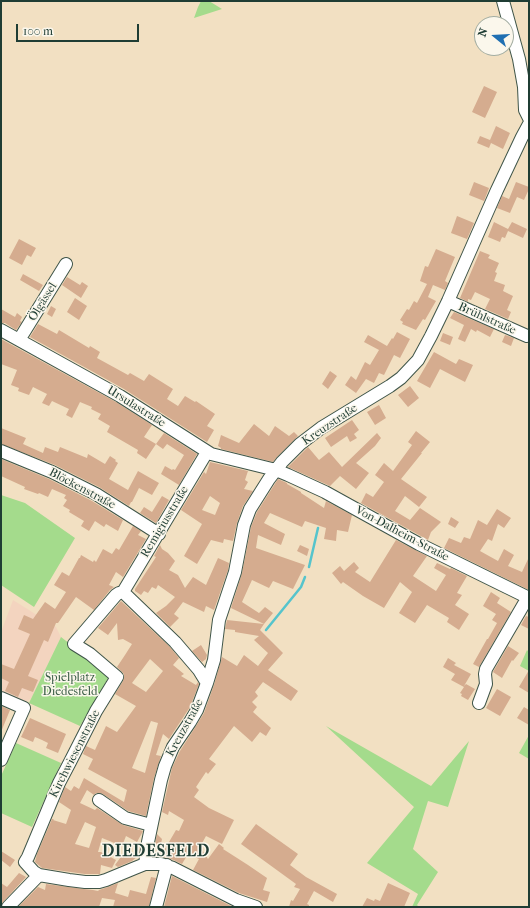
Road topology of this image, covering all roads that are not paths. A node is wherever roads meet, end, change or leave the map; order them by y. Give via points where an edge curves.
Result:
1 (503, 1) edge
2 (529, 118) edge
3 (529, 124) edge
4 (66, 264) dead end
5 (448, 301) junction
6 (1, 330) edge
7 (527, 336) dead end
8 (19, 340) junction
9 (1, 451) edge
10 (207, 452) junction
11 (276, 470) junction
12 (159, 534) junction
13 (123, 592) junction
14 (529, 597) edge
15 (74, 644) joint
16 (207, 684) junction
17 (1, 698) edge
18 (479, 703) dead end
19 (1, 760) edge
20 (99, 800) dead end
21 (151, 825) junction
22 (145, 864) junction
23 (167, 865) junction
24 (39, 875) junction
25 (8, 907) edge
26 (156, 907) edge
27 (256, 907) edge

1 - 2 street via 519,59 525,110
3 - 5 street, Kreuzstraße via 503,176
4 - 8 street, Ölgässel
5 - 7 street, Brühlstraße
5 - 11 street, Kreuzstraße via 418,360 401,378 316,432 300,444
6 - 8 street, Ursulastraße
8 - 10 street, Ursulastraße via 120,396
9 - 12 street, Blöckenstraße via 96,494
10 - 11 street, Ursulastraße
10 - 12 street, Remigiusstraße
11 - 14 street, Von-Dalheim-Straße via 325,492 419,544
11 - 16 street, Kreuzstraße via 246,517 235,572 219,620 214,660
12 - 13 street, Remigiusstraße
13 - 15 street, Remigiusstraße via 116,595
13 - 16 street via 175,642 199,670
14 - 18 street via 486,670 486,684
15 - 24 street, Kirchwiesenstraße via 117,677 96,711 59,783 25,862
16 - 21 street, Kreuzstraße via 197,710 169,756 159,786
17 - 19 street via 24,708
20 - 21 street via 125,818
21 - 22 street, Kreuzstraße
22 - 23 street
22 - 24 street via 106,880 93,882
23 - 26 street
23 - 27 street via 221,893
24 - 25 street

